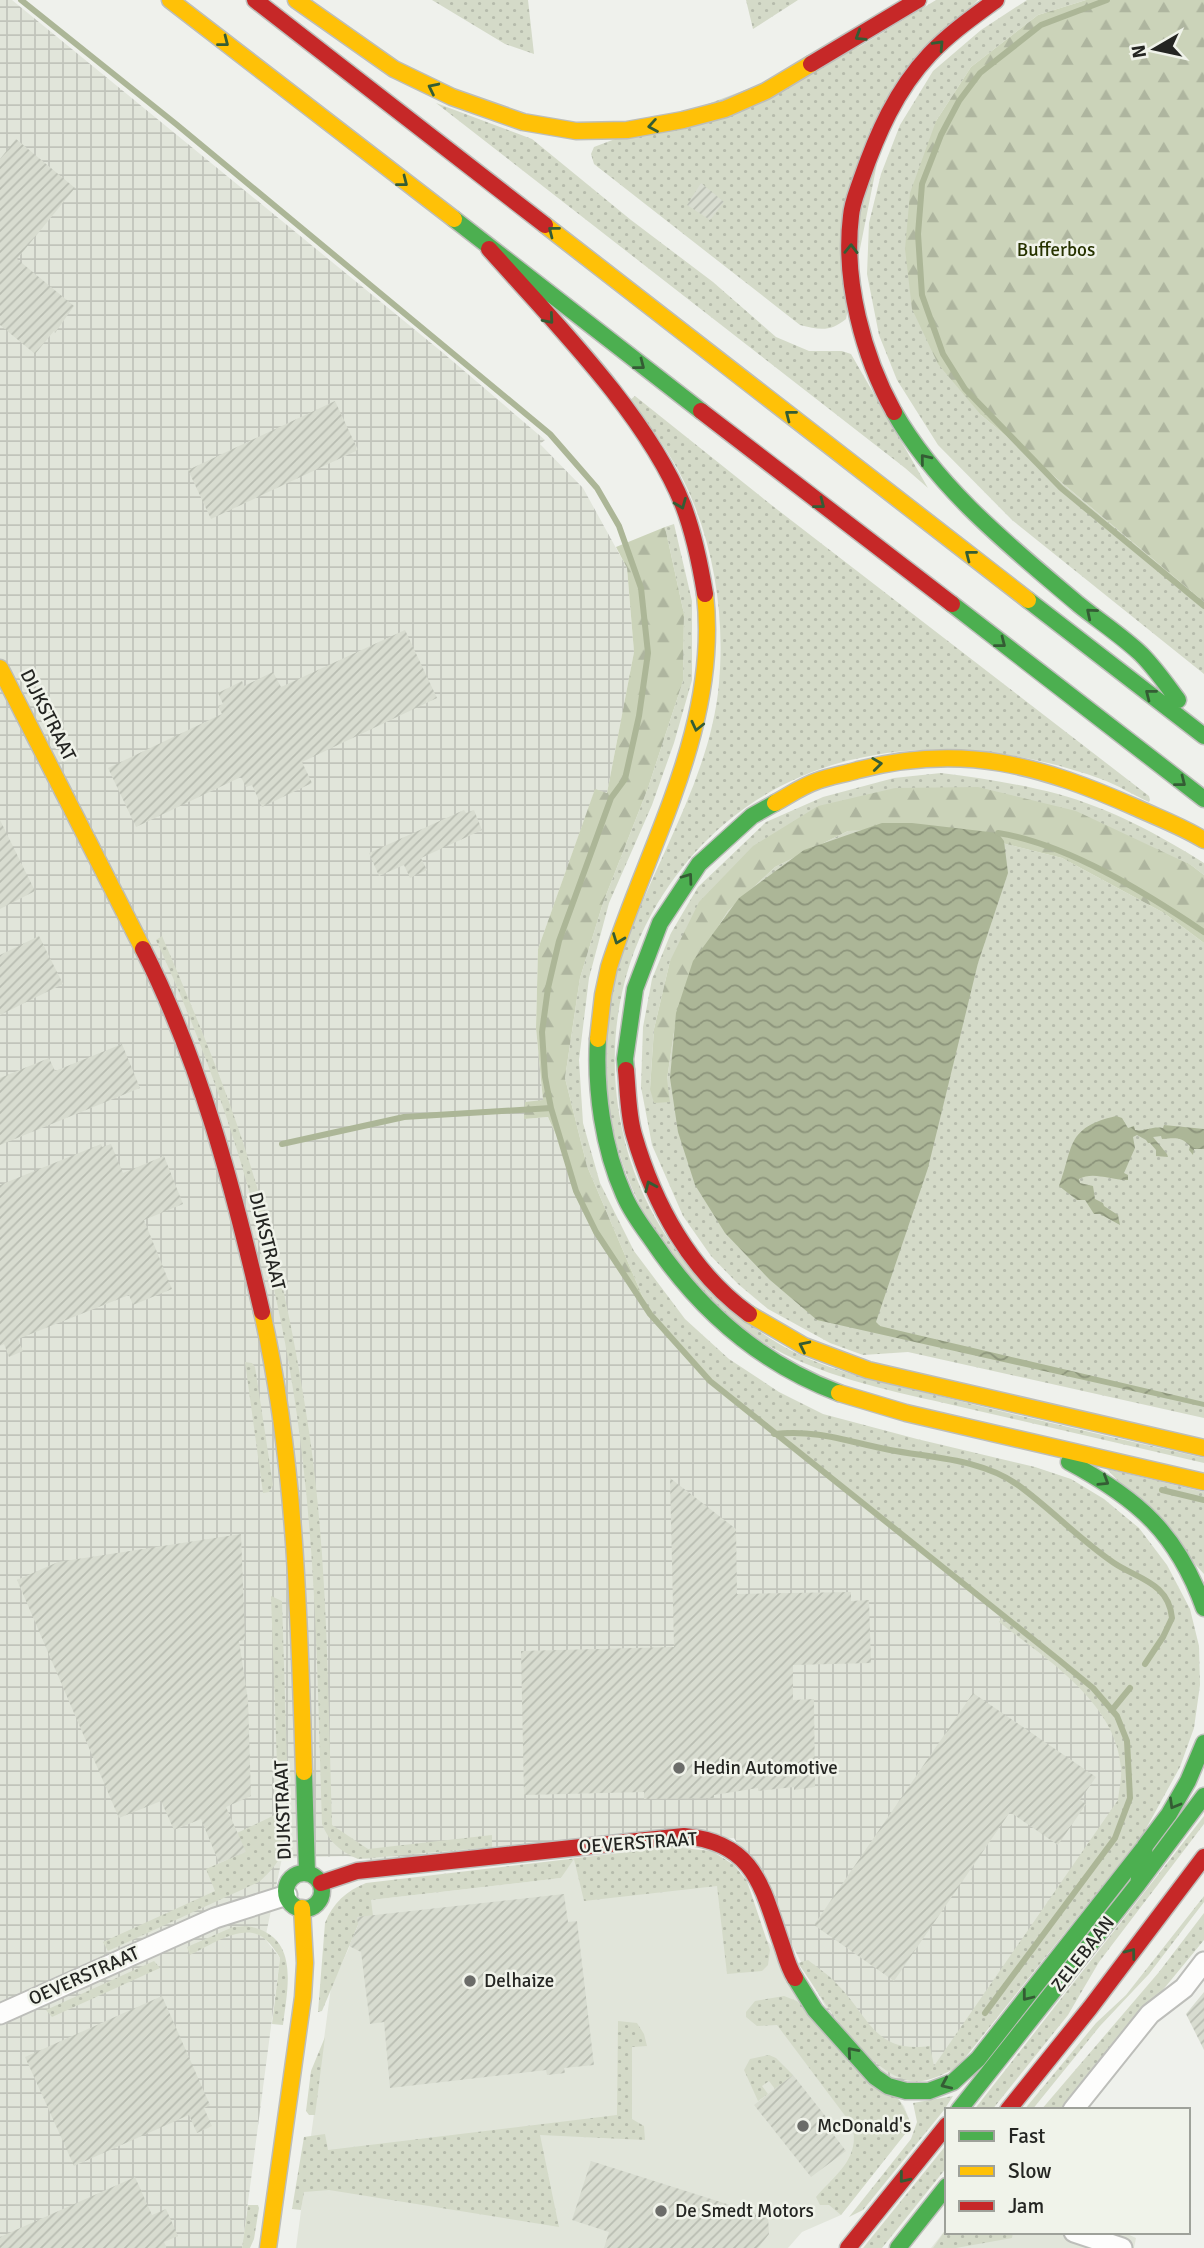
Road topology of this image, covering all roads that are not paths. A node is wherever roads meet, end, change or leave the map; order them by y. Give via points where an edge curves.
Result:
1 (170, 0) edge
2 (255, 0) edge
3 (296, 0) edge
4 (918, 0) edge
5 (996, 0) edge
6 (489, 249) junction
7 (0, 668) edge
8 (1204, 735) edge
9 (1204, 799) edge
10 (1204, 840) edge
11 (868, 1370) junction
12 (790, 1372) junction
13 (1204, 1436) edge
14 (1204, 1448) edge
15 (1204, 1482) edge
16 (1204, 1608) edge
17 (1204, 1743) edge
18 (1204, 1796) edge
19 (1145, 1846) junction
20 (1204, 1857) edge
21 (307, 1873) junction
22 (321, 1884) junction
23 (1138, 1884) junction
24 (287, 1895) junction
25 (302, 1908) junction
26 (1204, 1962) edge
27 (0, 2014) edge
28 (961, 2108) edge
29 (1010, 2108) edge
30 (1075, 2108) edge
31 (945, 2127) edge
32 (945, 2189) edge
33 (1080, 2234) edge
34 (268, 2248) edge
35 (848, 2248) edge
36 (898, 2248) edge
37 (1122, 2248) edge

1 -> 6 main road
8 -> 2 main road
4 -> 3 main road via 777,84 725,109 627,130 576,131 523,122 452,97 394,69
8 -> 5 main road via 1149,662 1000,538 937,473 883,397 857,324 852,209 871,148 897,95 921,64 947,36
6 -> 9 main road
6 -> 12 main road via 643,435 673,485 695,539 708,601 705,690 691,751 611,957 596,1073 603,1130 633,1211 681,1283 705,1308 751,1348
7 - 21 main road, DIJKSTRAAT via 163,989 209,1111 239,1213 285,1437 297,1572
11 -> 10 main road via 806,1347 744,1310 690,1255 648,1183 626,1096 626,1035 635,982 649,941 670,902 700,861 766,806 813,781 865,765 912,759 1014,764 1101,792
11 - 13 main road via 912,1369
11 - 14 main road
12 - 15 main road via 847,1396 901,1411
12 -> 16 main road via 804,1389 864,1412 1036,1452 1103,1479 1159,1524 1189,1570
17 -> 19 main road, OEVERSTRAAT via 1188,1781
18 - 23 main road, ZELEBAAN
19 -> 22 main road, OEVERSTRAAT via 978,2059 953,2082 929,2091 906,2091 875,2077 808,1999 792,1974 761,1884 751,1867 721,1843 684,1836 357,1871
19 - 23 main road
29 -> 20 main road, ZELEBAAN
21 - 22 main road
21 - 24 main road via 291,1879
22 - 25 main road via 319,1900
23 - 28 main road, ZELEBAAN
24 - 25 main road via 292,1905
24 - 27 street, OEVERSTRAAT via 215,1918
25 - 34 main road via 303,1997
26 - 30 street via 1184,1987 1150,2014
31 -> 35 main road
32 - 36 main road
33 - 37 street

